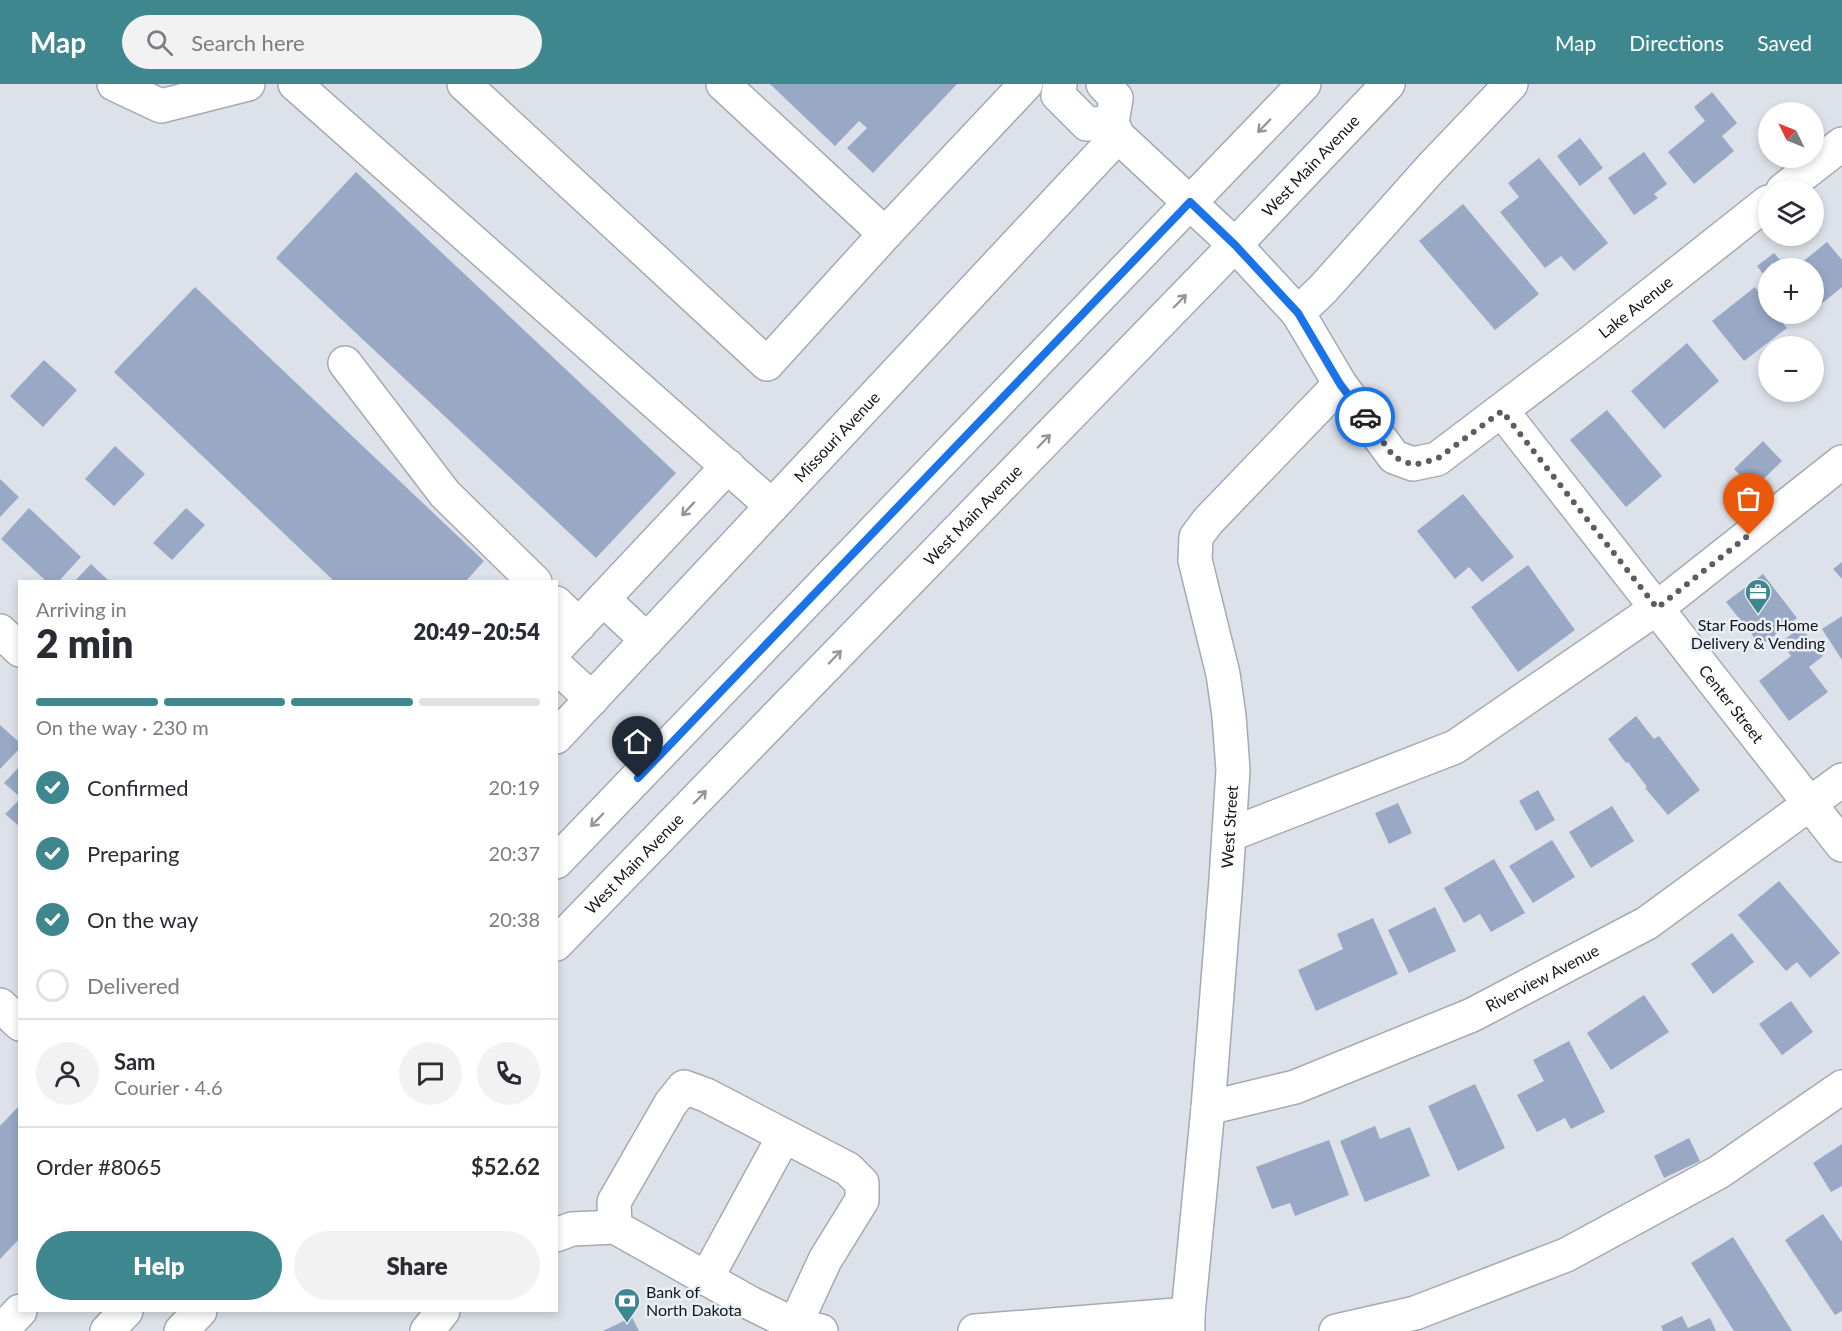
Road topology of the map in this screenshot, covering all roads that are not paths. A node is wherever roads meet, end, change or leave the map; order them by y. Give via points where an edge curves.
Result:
1 (114, 84) edge
2 (248, 84) edge
3 (295, 84) edge
4 (464, 84) edge
5 (723, 84) edge
6 (1026, 84) edge
7 (1060, 84) edge
8 (1103, 84) edge
9 (1304, 84) edge
10 (1388, 84) edge
11 (1510, 84) edge
12 (1115, 130) junction
13 (1842, 144) edge
14 (1796, 180) edge
15 (1190, 202) junction
16 (1758, 210) edge
17 (885, 234) junction
18 (1235, 245) junction
19 (1298, 313) junction
20 (345, 363) dead end
21 (1340, 384) junction
22 (1502, 411) junction
23 (1842, 462) edge
24 (728, 466) junction
25 (772, 506) junction
26 (533, 580) edge
27 (603, 599) junction
28 (1657, 608) junction
29 (568, 614) edge
30 (0, 631) edge
31 (647, 640) junction
32 (558, 643) edge
33 (18, 648) edge
34 (558, 668) edge
35 (592, 699) junction
36 (558, 735) edge
37 (1842, 780) edge
38 (1811, 804) junction
39 (1229, 835) junction
40 (1842, 844) edge
41 (558, 860) edge
42 (558, 942) edge
43 (0, 1005) edge
44 (18, 1022) edge
45 (1842, 1087) edge
46 (1208, 1108) junction
47 (784, 1136) junction
48 (615, 1227) junction
49 (558, 1234) edge
50 (706, 1279) junction
51 (19, 1312) edge
52 (125, 1312) edge
53 (199, 1312) edge
54 (442, 1312) edge
55 (1188, 1323) edge
56 (808, 1328) edge
57 (2, 1331) edge
58 (107, 1331) edge
59 (181, 1331) edge
60 (427, 1331) edge
61 (975, 1331) edge
62 (1336, 1331) edge

1 - 2 street via 161,106
3 - 24 street
4 - 17 street via 767,364
5 - 17 street
6 - 17 street
7 - 12 street via 1058,95 1087,124
8 - 12 street via 1116,98
9 -> 15 street
10 - 18 street, West Main Avenue
11 - 19 street
12 - 15 street
12 - 25 street, Missouri Avenue
13 - 14 street
15 - 18 street
15 -> 41 street
16 - 22 street, Lake Avenue
18 - 19 street
42 -> 18 street, West Main Avenue
19 - 21 street
20 - 26 street via 445,494
21 - 22 street via 1394,457 1413,465 1437,459
21 - 39 street, West Street via 1196,537 1195,560 1223,674 1229,716 1233,770
22 - 28 street, Center Street
23 - 28 street
24 - 25 street
24 -> 27 street
25 - 31 street, Missouri Avenue
27 - 29 street
27 - 31 street
28 - 38 street, Center Street
28 - 39 street via 1455,747
29 - 32 street
30 - 33 street
31 - 35 street, Missouri Avenue
34 - 35 street
35 - 36 street, Missouri Avenue
37 - 38 street, Riverview Avenue
38 - 40 street, Center Street
38 - 46 street, Riverview Avenue via 1647,923 1472,1015 1295,1087
39 - 46 street, West Street
43 - 44 street
45 - 62 street via 1719,1173 1566,1255 1415,1313
46 - 55 street, West Street
47 - 48 street via 684,1087 614,1202
47 - 50 street
47 - 56 street via 848,1169 862,1183 862,1200 825,1260
48 - 49 street via 572,1229
48 - 50 street
50 - 56 street
51 - 57 street
52 - 58 street
53 - 59 street
54 - 60 street
55 - 61 street

